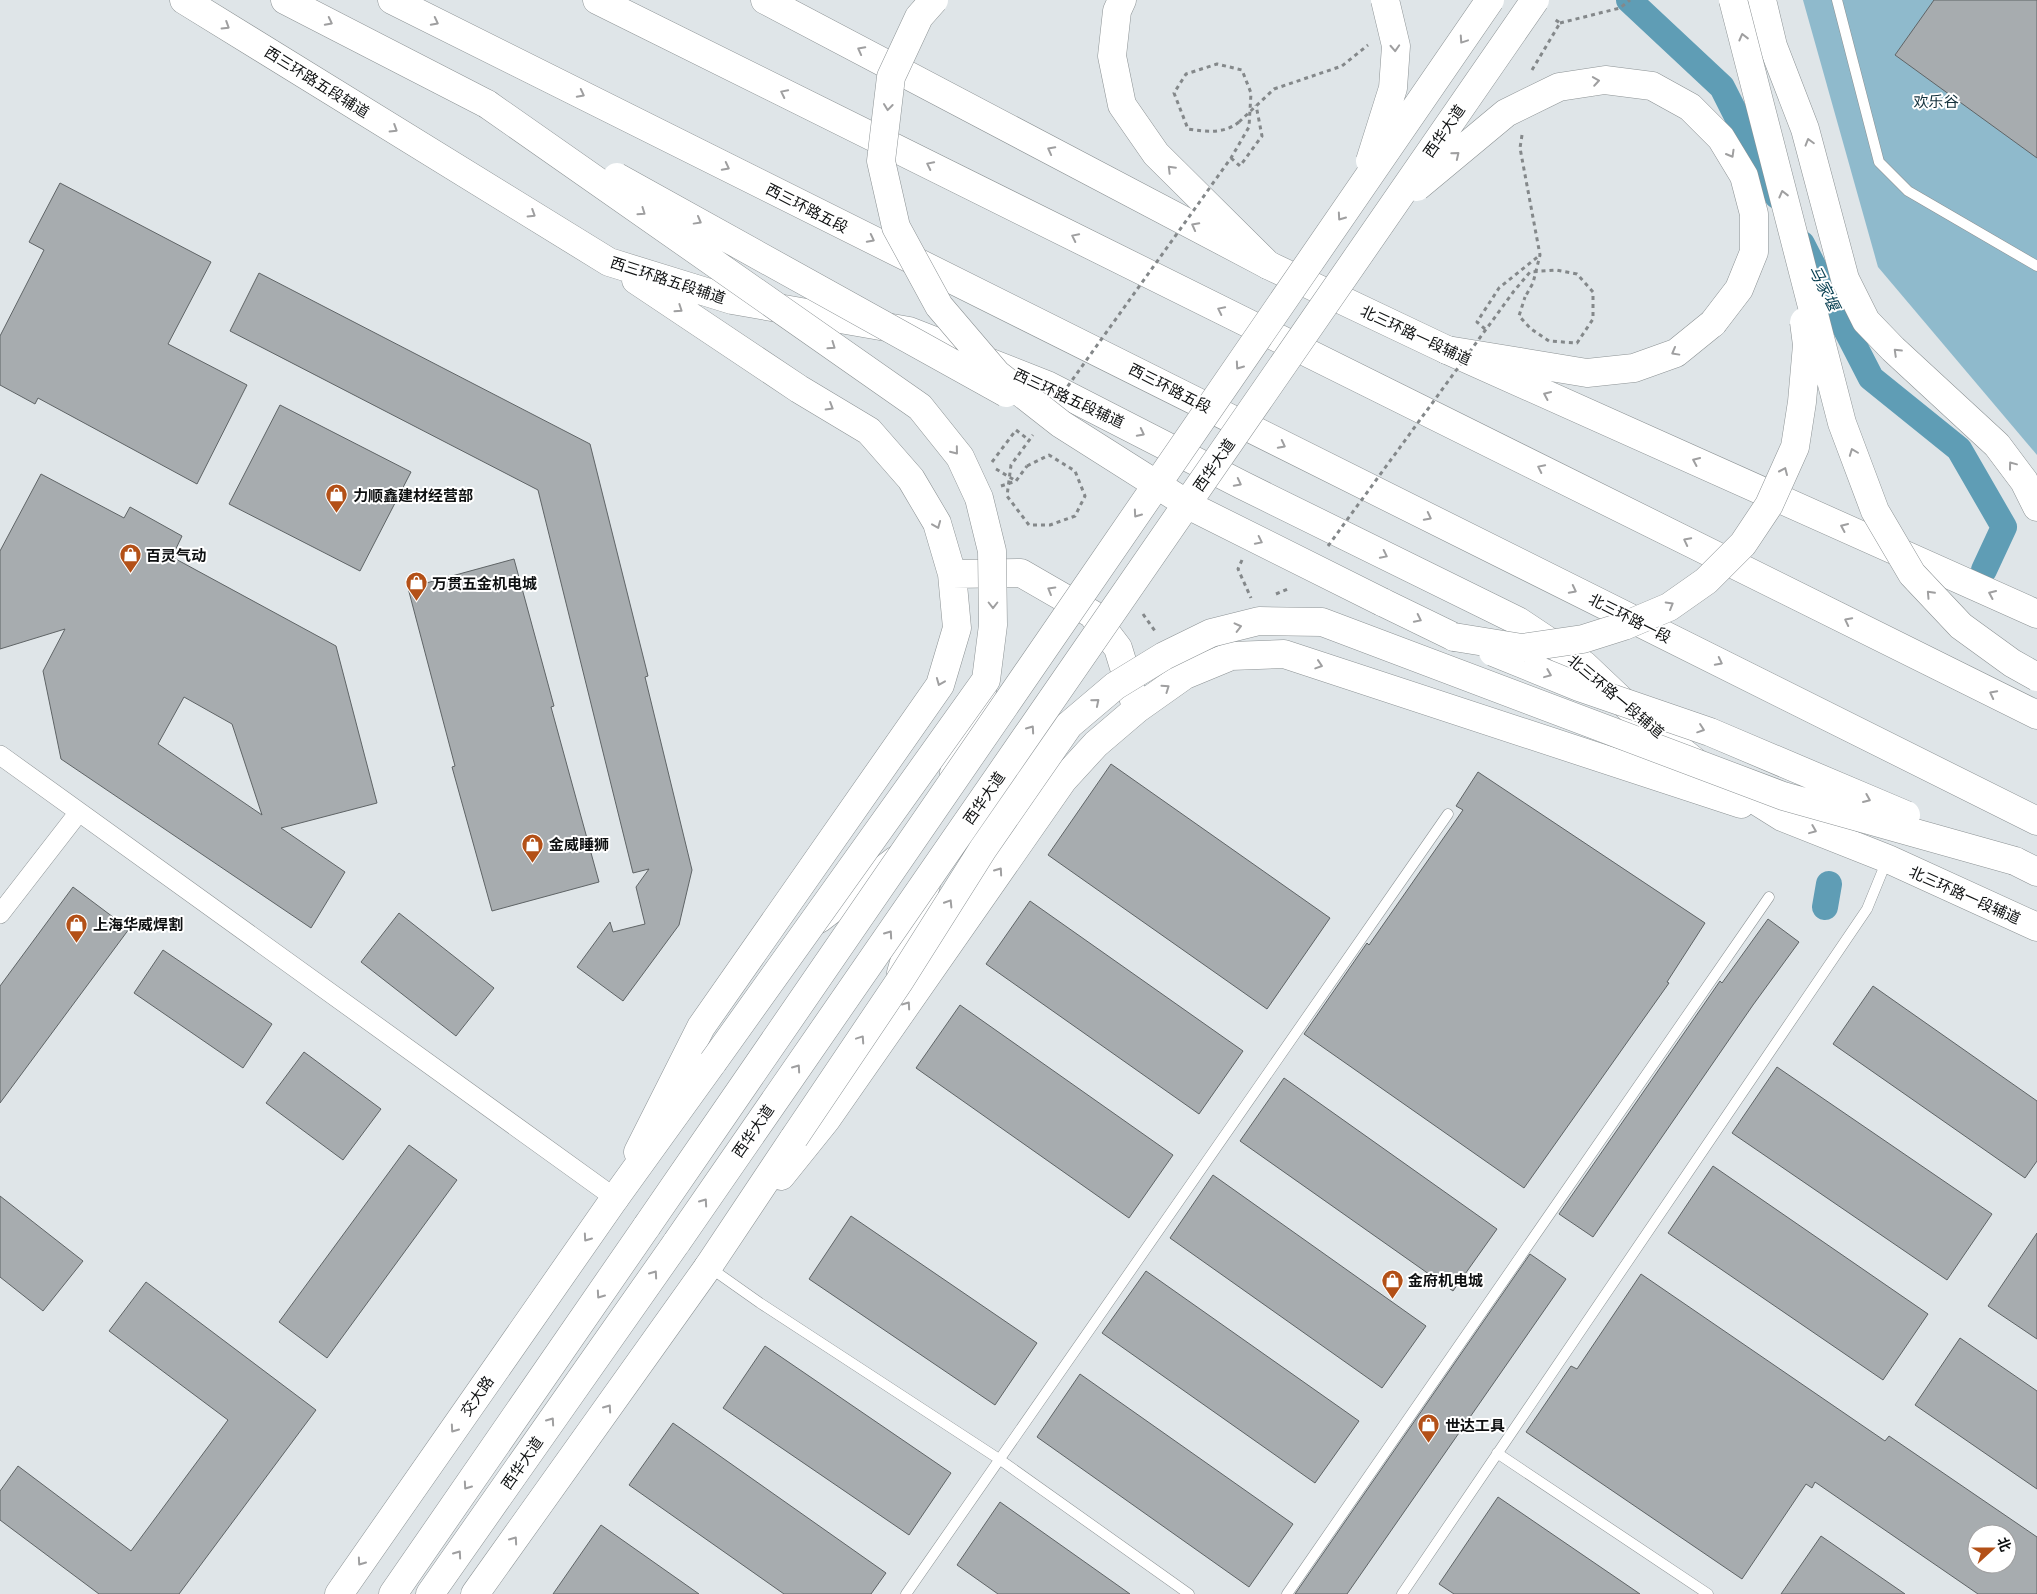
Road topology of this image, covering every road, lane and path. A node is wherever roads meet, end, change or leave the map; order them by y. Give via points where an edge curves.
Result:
1 (184, 0) edge
2 (285, 0) edge
3 (392, 0) edge
4 (597, 0) edge
5 (765, 0) edge
6 (934, 0) edge
7 (1385, 0) edge
8 (1490, 0) edge
9 (1630, 0) edge
10 (1734, 0) edge
11 (1762, 0) edge
12 (1837, 0) edge
13 (1120, 6) edge
14 (1540, 7) edge
15 (1560, 23) junction
16 (1370, 43) dead end
17 (1528, 76) dead end
18 (487, 104) junction
19 (1256, 104) junction
20 (1522, 130) dead end
21 (1232, 158) junction
22 (1363, 186) junction
23 (1391, 208) junction
24 (1790, 222) junction
25 (1540, 255) junction
26 (610, 262) junction
27 (1268, 265) junction
28 (2037, 266) edge
29 (1486, 329) junction
30 (1447, 350) junction
31 (1060, 412) junction
32 (1223, 415) joint
33 (1035, 432) dead end
34 (1029, 440) junction
35 (1195, 461) joint
36 (1027, 466) dead end
37 (1016, 482) dead end
38 (2037, 507) edge
39 (1325, 550) dead end
40 (1243, 555) dead end
41 (952, 574) junction
42 (1295, 583) dead end
43 (1290, 588) dead end
44 (1258, 600) dead end
45 (2037, 614) edge
46 (1454, 637) junction
47 (2037, 677) edge
48 (986, 680) junction
49 (1136, 709) junction
50 (2037, 716) edge
51 (1069, 725) junction
52 (0, 755) edge
53 (950, 786) junction
54 (976, 810) junction
55 (79, 812) junction
56 (1448, 814) dead end
57 (1782, 818) junction
58 (2037, 821) edge
59 (903, 854) junction
60 (1888, 860) junction
61 (2026, 866) edge
62 (927, 879) junction
63 (1769, 896) dead end
64 (0, 914) edge
65 (811, 925) junction
66 (2037, 927) edge
67 (899, 982) junction
68 (615, 1198) junction
69 (708, 1267) junction
70 (1497, 1453) junction
71 (999, 1459) junction
72 (339, 1594) edge
73 (393, 1594) edge
74 (430, 1594) edge
75 (476, 1594) edge
76 (906, 1594) edge
77 (1189, 1594) edge
78 (1287, 1594) edge
79 (1402, 1594) edge
80 (1708, 1594) edge

1 -> 26 main road, 西三环路五段辅道
2 -> 18 main road
3 -> 32 main road, 西三环路五段
50 -> 4 main road
27 -> 5 main road
6 -> 31 main road, bridge via 919,17 892,77 881,161 896,227 939,306 998,374
7 -> 22 main road, bridge via 1396,46 1392,88
8 -> 22 main road, bridge
9 - 15 path via 1620,8
24 -> 10 main road, bridge
38 -> 11 main road via 2024,480 1997,445 1866,321 1845,278 1805,130 1773,46
12 - 28 lane via 1879,162 1908,191
27 -> 13 main road via 1156,154 1122,105 1112,56
14 - 15 path
14 - 23 main road, 西华大道, bridge
15 - 17 path
16 - 19 path via 1342,66 1274,89
18 -> 31 main road, bridge
18 -> 48 main road, bridge via 920,407 960,457 979,498 992,551 993,625
19 - 21 path via 1262,136 1240,166
19 - 21 path, bridge via 1239,122 1231,128 1211,132 1188,129 1174,93 1186,74 1217,64 1242,70 1251,93 1249,127
20 - 25 path via 1520,148
21 - 31 path, bridge
22 -> 53 main road, bridge
23 -> 30 main road, bridge via 1506,113 1559,87 1605,80 1652,86 1690,107 1722,138 1744,176 1754,214 1754,252 1739,289 1713,323 1676,353 1634,368 1587,373
54 -> 23 main road, 西华大道, bridge
46 -> 24 main road, bridge via 1522,648 1583,639 1624,626 1669,607 1706,581 1743,544 1769,505 1795,447 1802,402 1807,345
47 -> 24 main road, bridge via 2012,664 1960,626 1912,574 1875,511 1842,423
25 - 29 path via 1499,288 1477,322
25 - 29 path, bridge via 1533,283 1519,316 1531,329 1549,340 1577,343 1593,319 1593,292 1577,274 1556,270 1530,272
26 -> 35 main road, 西三环路五段辅道 via 732,300 909,331 1047,385
26 -> 41 main road via 799,389 869,431 911,479 937,523
27 - 30 main road, 北三环路一段辅道
29 - 39 path, bridge
45 -> 30 main road, 北三环路一段辅道
31 -> 46 main road, bridge via 1192,507
32 -> 58 main road, 北三环路一段
33 - 34 path, bridge
34 - 36 path, bridge via 1011,464 1007,496 1029,525 1050,525 1075,516 1085,496 1075,471 1049,455
34 - 37 path via 1016,430 990,465
35 -> 57 main road, 北三环路一段辅道 via 1518,621 1584,665 1641,719 1699,765
40 - 44 path, bridge via 1238,569 1251,598
49 -> 41 main road via 1118,648 1092,614 1021,573
41 -> 68 main road via 957,628 940,685 701,1027
42 - 43 path
46 -> 61 main road, bridge via 1579,687 1710,732
48 - 53 main road, bridge
48 - 65 main road, bridge
49 -> 57 main road via 1185,675 1231,656 1284,654
69 -> 49 main road via 826,1120 1063,780 1096,744
51 - 54 main road, bridge
51 -> 61 main road, bridge via 1115,686 1164,656 1212,633 1259,621 1322,622 1783,796
67 -> 51 main road, bridge via 983,849
52 - 55 street
53 - 59 main road, bridge
54 - 62 main road, 西华大道, bridge
55 - 64 street
55 - 68 street
56 - 71 lane
57 -> 60 main road, 北三环路一段辅道
59 - 65 main road, bridge
59 -> 73 main road, bridge
60 - 66 main road, 北三环路一段辅道
60 - 70 lane via 1867,908
62 - 67 main road, bridge
74 -> 62 main road, 西华大道, bridge
63 - 78 lane
65 - 68 main road, bridge
69 -> 67 main road, bridge
68 -> 72 main road, 交大路
69 - 71 lane
75 -> 69 main road
70 - 79 lane
70 - 80 lane
71 - 76 lane
71 - 77 lane

